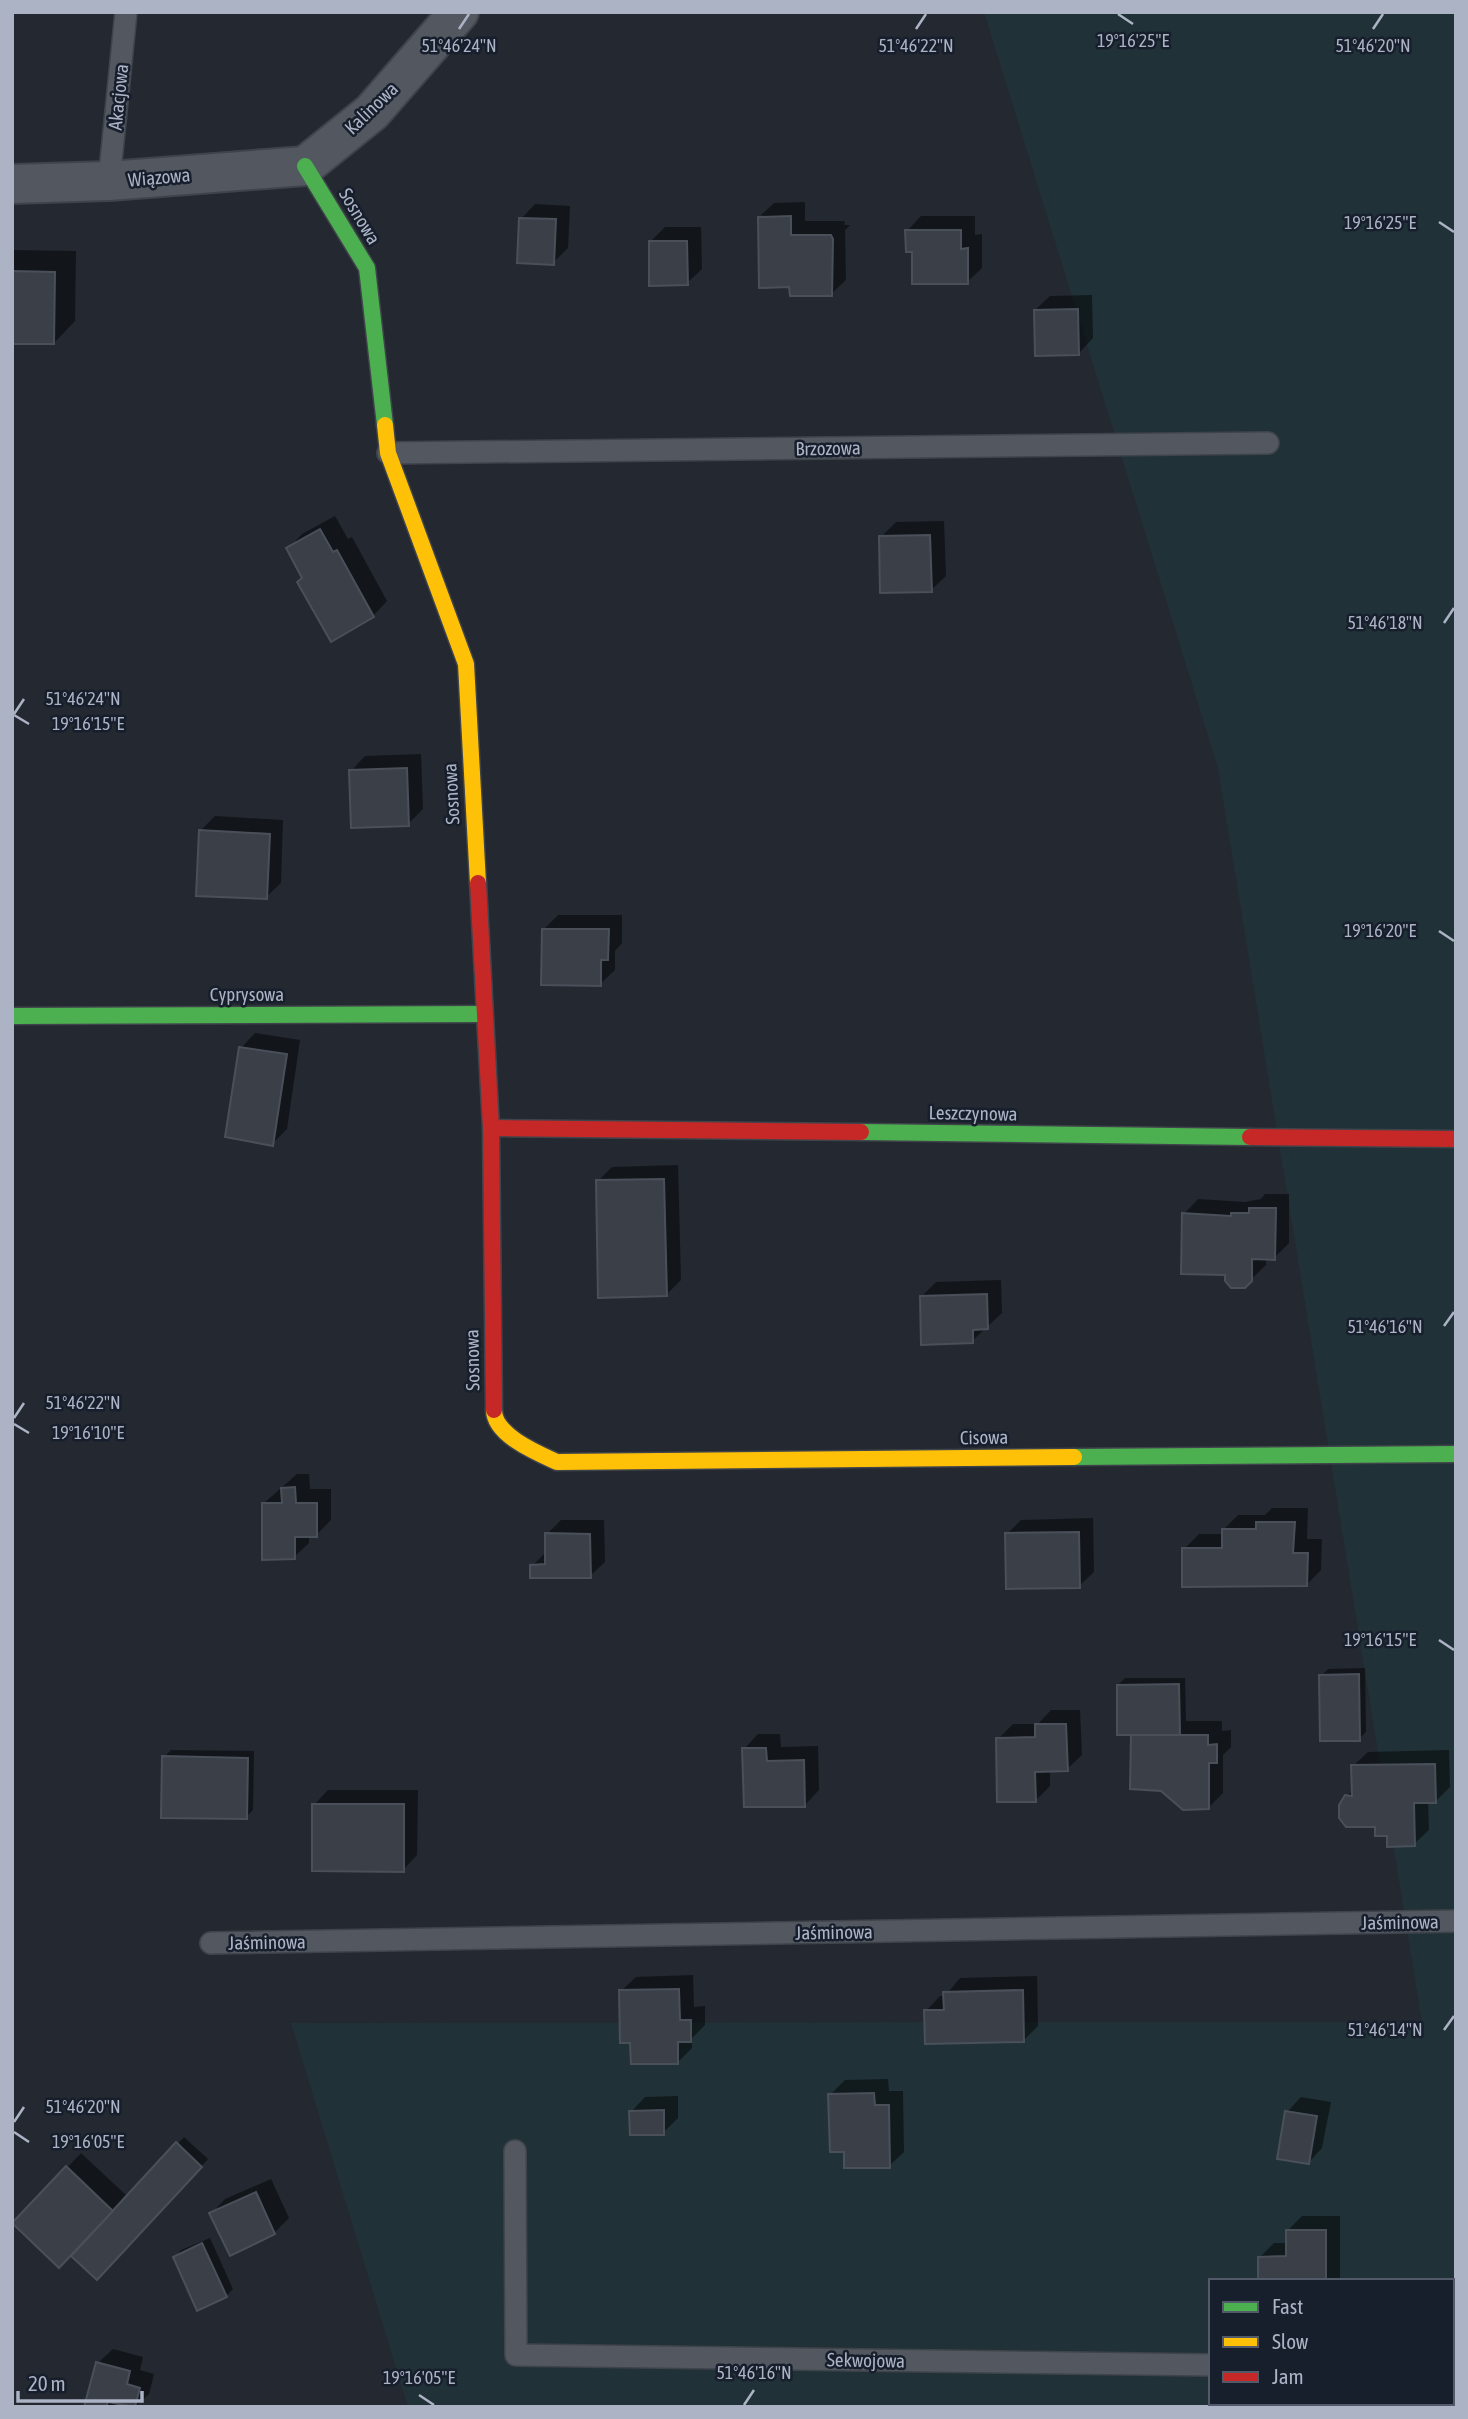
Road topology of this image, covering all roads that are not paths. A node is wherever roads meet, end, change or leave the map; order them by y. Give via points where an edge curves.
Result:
1 (126, 12) edge
2 (458, 12) edge
3 (305, 166) junction
4 (109, 181) junction
5 (12, 184) edge
6 (1268, 443) dead end
7 (388, 453) junction
8 (483, 1014) junction
9 (12, 1016) edge
10 (491, 1128) junction
11 (1456, 1139) edge
12 (517, 1443) joint
13 (1456, 1454) edge
14 (1456, 1921) edge
15 (211, 1943) dead end
16 (515, 2151) dead end
17 (1209, 2365) edge

1 - 4 lane, Akacjowa
2 - 3 street, Kalinowa via 372,112
3 - 4 street, Wiązowa
3 - 7 street, Sosnowa via 367,268
4 - 5 street, Wiązowa
6 - 7 lane, Brzozowa
7 - 8 street, Sosnowa via 466,664
8 - 9 street, Cyprysowa
8 - 10 street, Sosnowa
10 - 11 street, Leszczynowa
10 - 12 street, Sosnowa via 494,1416
12 - 13 street, Cisowa via 557,1462
14 - 15 lane, Jaśminowa
16 - 17 lane, Sekwojowa via 516,2355

